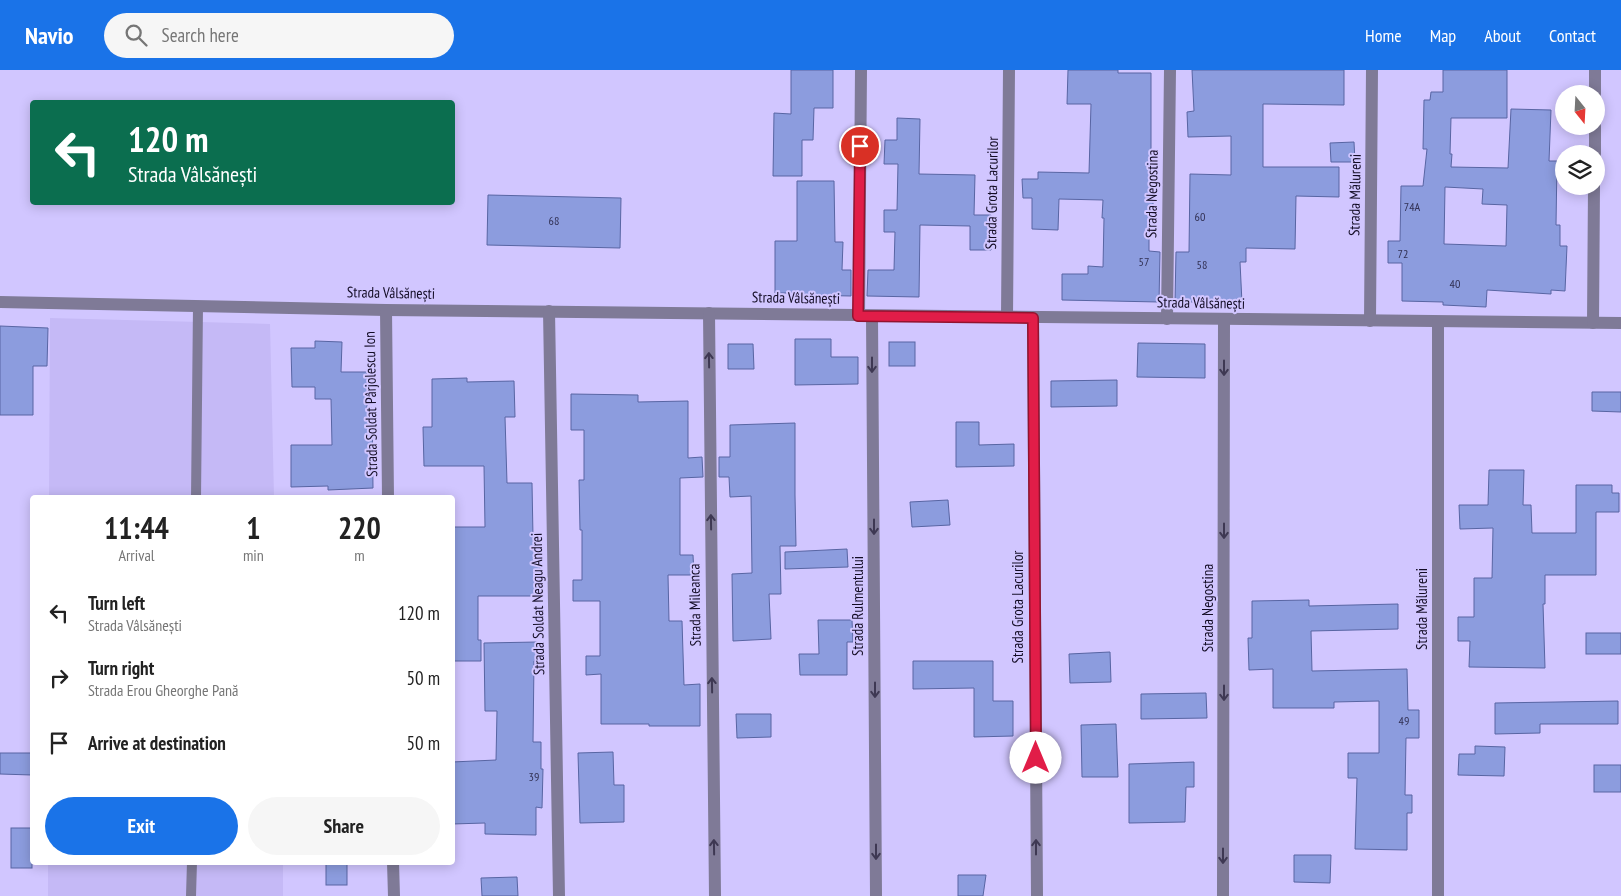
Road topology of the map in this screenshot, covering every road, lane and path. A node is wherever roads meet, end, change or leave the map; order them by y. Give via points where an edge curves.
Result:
1 (861, 70) edge
2 (1009, 70) edge
3 (1170, 70) edge
4 (1372, 70) edge
5 (1596, 70) edge
6 (1595, 85) edge
7 (1594, 195) edge
8 (0, 302) edge
9 (198, 306) junction
10 (386, 310) junction
11 (549, 311) junction
12 (709, 313) junction
13 (858, 316) junction
14 (872, 316) junction
15 (1007, 317) junction
16 (1033, 318) junction
17 (1167, 319) junction
18 (1224, 320) junction
19 (1370, 321) junction
20 (1438, 322) junction
21 (1593, 323) junction
22 (1621, 323) edge
23 (196, 495) edge
24 (388, 495) edge
25 (192, 865) edge
26 (393, 865) edge
27 (191, 896) edge
28 (394, 896) edge
29 (559, 896) edge
30 (715, 896) edge
31 (876, 896) edge
32 (1037, 896) edge
33 (1223, 896) edge
34 (1438, 896) edge

1 - 13 street
2 - 15 street, Strada Grota Lacurilor
3 - 17 street, Strada Negostina
4 - 19 street, Strada Mălureni
5 - 6 street
7 - 21 street
8 - 9 street, Strada Vâlsănești
9 - 10 street, Strada Vâlsănești
9 - 23 lane
10 - 11 street, Strada Vâlsănești
10 - 24 street, Strada Soldat Pârjolescu Ion
11 - 12 street, Strada Vâlsănești
11 - 29 street, Strada Soldat Neagu Andrei
12 - 13 street, Strada Vâlsănești
30 -> 12 street, Strada Mileanca
13 - 14 street, Strada Vâlsănești
14 - 15 street, Strada Vâlsănești
14 -> 31 street, Strada Rulmentului
15 - 16 street, Strada Vâlsănești
16 - 17 street, Strada Vâlsănești
32 -> 16 street, Strada Grota Lacurilor
17 - 18 street, Strada Vâlsănești
18 - 19 street, Strada Vâlsănești
18 -> 33 street, Strada Negostina
19 - 20 street, Strada Vâlsănești
20 - 21 street, Strada Vâlsănești
20 - 34 street, Strada Mălureni
21 - 22 street, Strada Vâlsănești
25 - 27 lane
26 - 28 street

